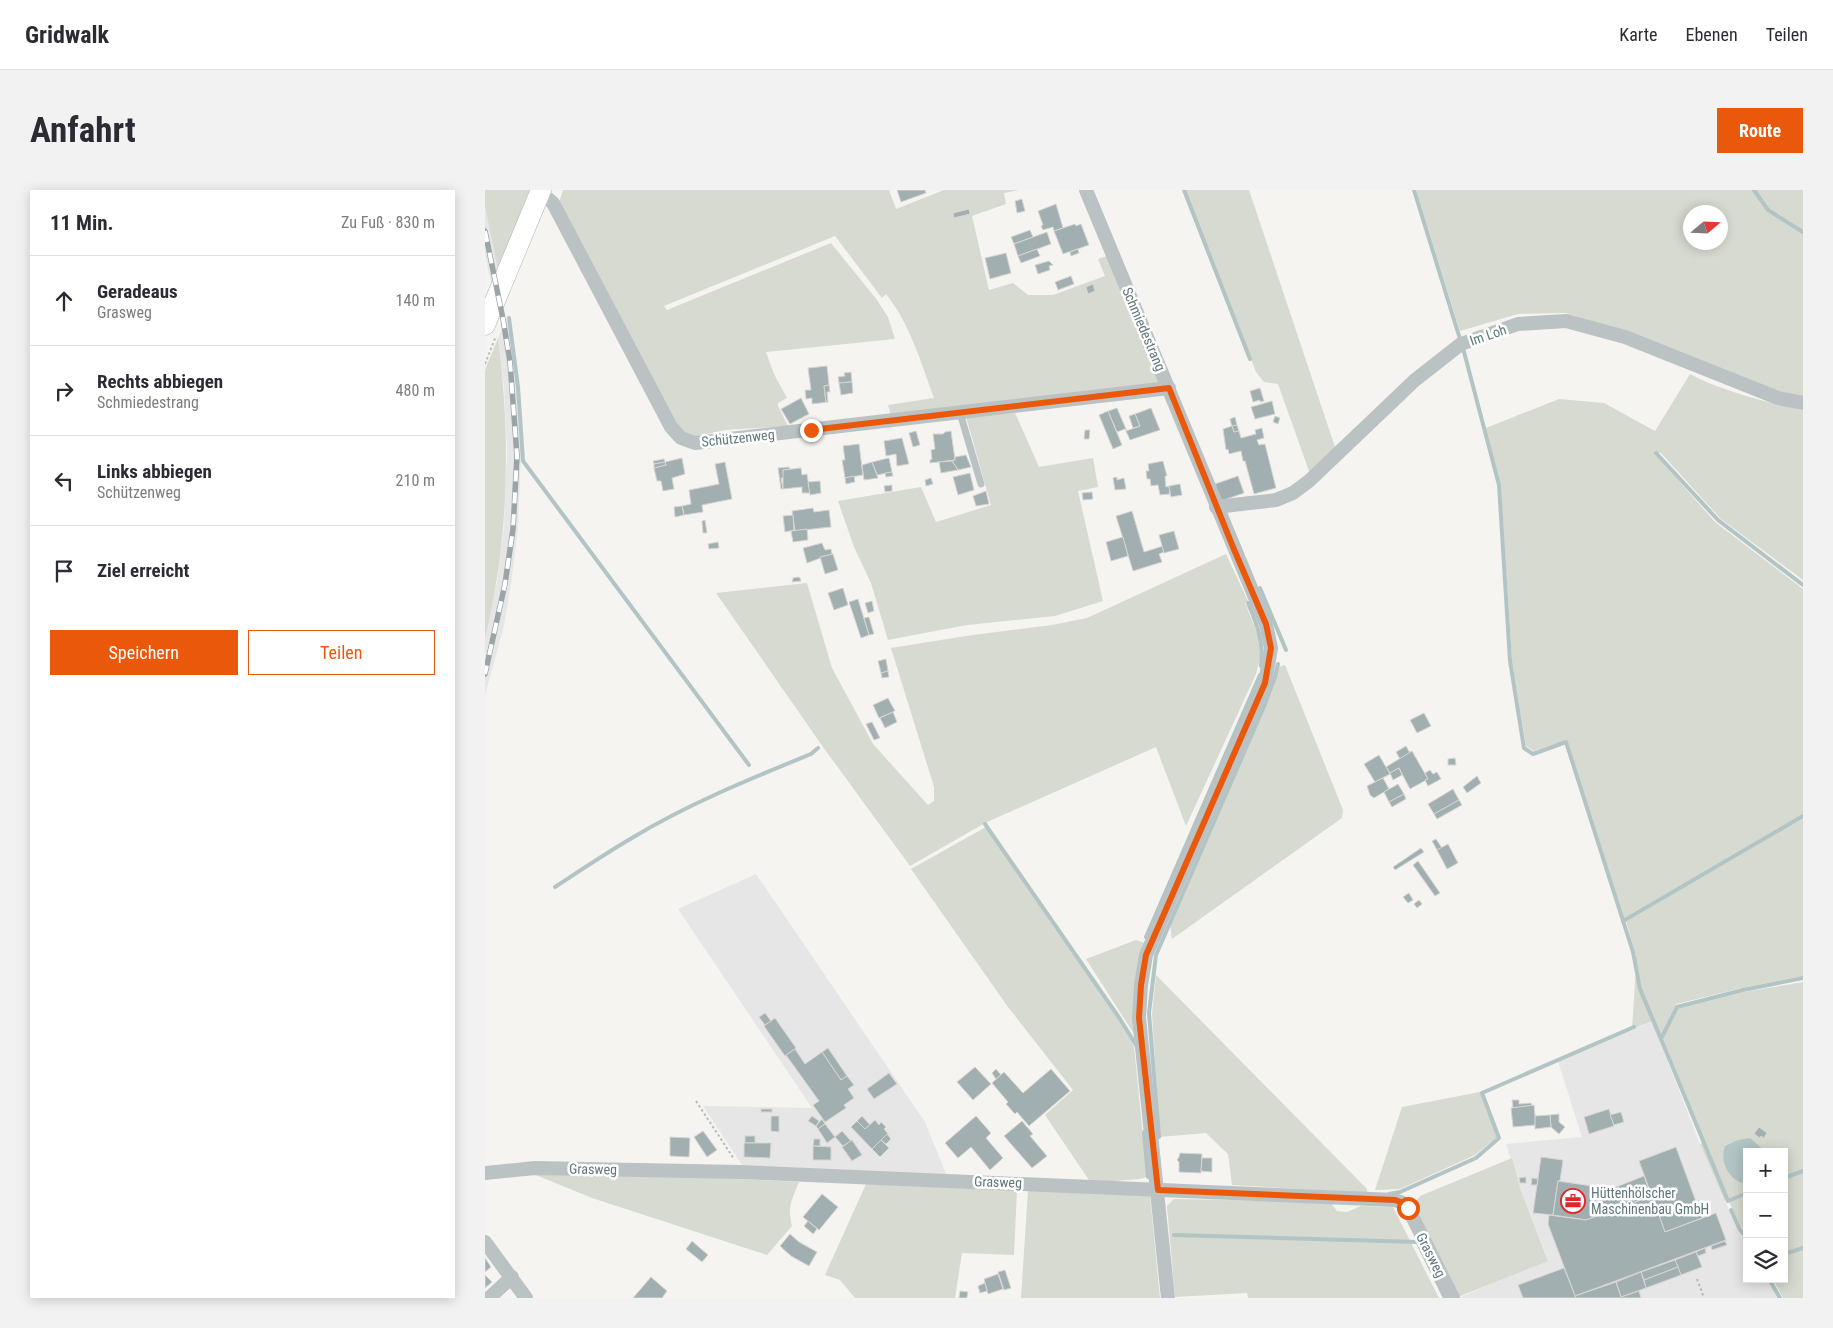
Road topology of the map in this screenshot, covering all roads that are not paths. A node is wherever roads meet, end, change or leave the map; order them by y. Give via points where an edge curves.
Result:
1 (1086, 190) edge
2 (540, 191) edge
3 (491, 296) edge
4 (485, 325) edge
5 (1169, 388) junction
6 (1803, 403) edge
7 (960, 413) junction
8 (981, 484) dead end
9 (1217, 507) junction
10 (485, 1173) edge
11 (1158, 1190) junction
12 (485, 1242) edge
13 (512, 1277) junction
14 (489, 1298) edge
15 (526, 1298) edge
16 (1168, 1298) edge
17 (1453, 1298) edge

1 - 5 street, Schmiedestrang
2 - 3 main road
2 - 7 street, Schützenweg via 553,203 671,427 681,438 695,443
3 - 4 main road
5 - 7 street, Schützenweg
5 - 9 street, Schmiedestrang
6 - 9 street, Im Loh via 1778,398 1625,337 1566,321 1518,324 1461,344 1415,380 1293,493 1276,500
7 - 8 lane
9 - 11 street, Schmiedestrang via 1266,624 1271,648 1265,683 1146,955 1139,1018
10 - 11 street, Grasweg via 535,1168 740,1172
11 - 16 street, Schmiedestrang
11 - 17 street, Grasweg via 1395,1200 1408,1208
12 - 13 street
13 - 14 street
13 - 15 street

